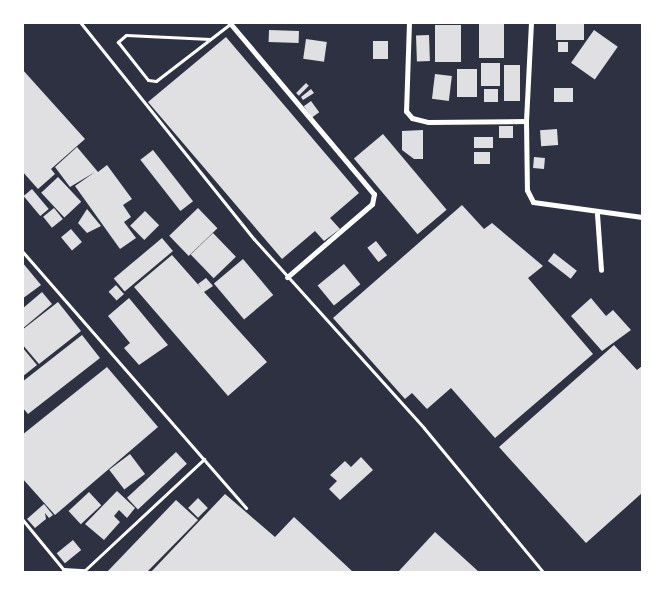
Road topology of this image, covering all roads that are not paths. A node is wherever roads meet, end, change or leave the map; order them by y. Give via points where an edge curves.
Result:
1 (80, 22) edge
2 (409, 22) edge
3 (531, 22) edge
4 (230, 23) edge
5 (210, 39) junction
6 (526, 121) junction
7 (597, 214) junction
8 (642, 217) edge
9 (22, 251) edge
10 (601, 270) dead end
11 (287, 277) junction
12 (204, 459) junction
13 (246, 508) dead end
14 (22, 519) edge
15 (543, 572) edge

1 - 11 lane via 157,124
2 - 6 street via 406,111 412,118 428,122
3 - 6 street
4 - 5 lane
4 - 11 street via 374,194 372,204
5 - 5 lane via 126,35 118,42 152,81
6 - 7 street via 527,190 533,202
7 - 8 street
7 - 10 street
9 - 12 lane
11 - 15 lane via 412,414
12 - 13 lane
12 - 14 lane via 85,570 63,569

